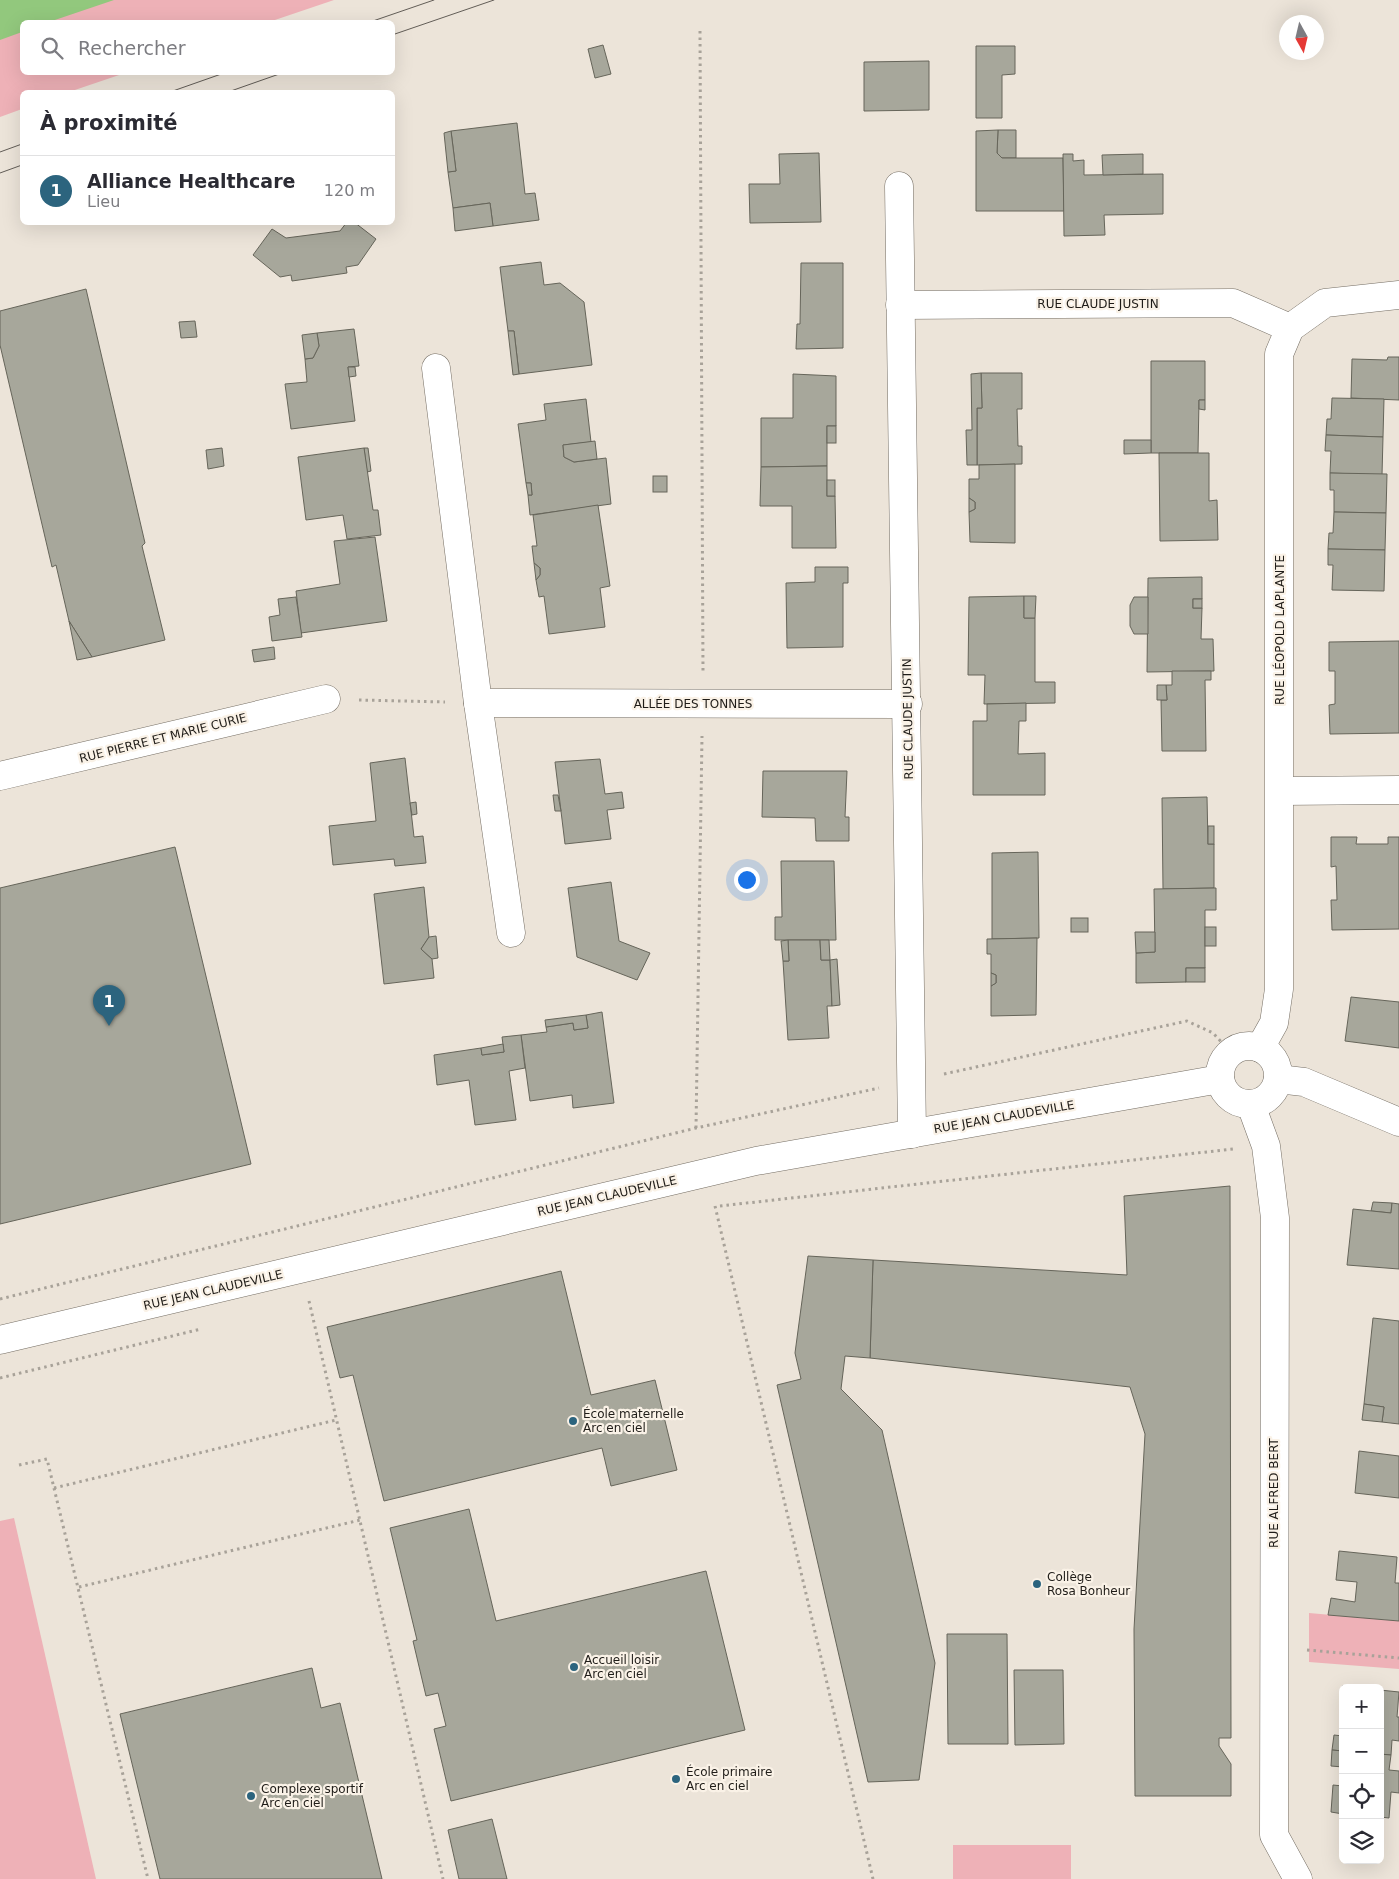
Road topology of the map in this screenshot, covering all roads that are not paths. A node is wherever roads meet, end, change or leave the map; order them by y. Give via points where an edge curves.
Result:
1 (899, 186) dead end
2 (1399, 295) edge
3 (900, 305) junction
4 (1290, 328) junction
5 (436, 368) dead end
6 (326, 698) road end
7 (478, 703) junction
8 (908, 704) junction
9 (0, 776) edge
10 (1399, 790) edge
11 (1280, 791) junction
12 (511, 933) dead end
13 (1260, 1048) junction
14 (1220, 1078) junction
15 (1278, 1079) junction
16 (1251, 1105) junction
17 (1399, 1122) edge
18 (912, 1134) junction
19 (0, 1340) edge
20 (1298, 1879) edge

1 - 3 street, RUE CLAUDE JUSTIN
2 - 4 street via 1325,303
3 - 4 street, RUE CLAUDE JUSTIN via 1233,303
3 - 8 street, RUE CLAUDE JUSTIN
4 - 11 street, RUE LÉOPOLD LAPLANTE via 1279,354
5 - 7 street
6 - 9 street, RUE PIERRE ET MARIE CURIE
7 - 8 street, ALLÉE DES TONNES
7 - 12 street
8 - 18 street, RUE CLAUDE JUSTIN
10 - 11 street
11 - 13 street, RUE LÉOPOLD LAPLANTE via 1279,989 1274,1023
13 - 14 street via 1240,1047 1231,1052 1224,1059
13 - 15 street via 1274,1060
14 - 16 street via 1227,1095
14 - 18 street, RUE JEAN CLAUDEVILLE
15 - 16 street via 1269,1097
15 - 17 street via 1304,1082
16 - 20 street, RUE ALFRED BERT via 1266,1146 1274,1218 1274,1834
18 - 19 street, RUE JEAN CLAUDEVILLE via 756,1161

